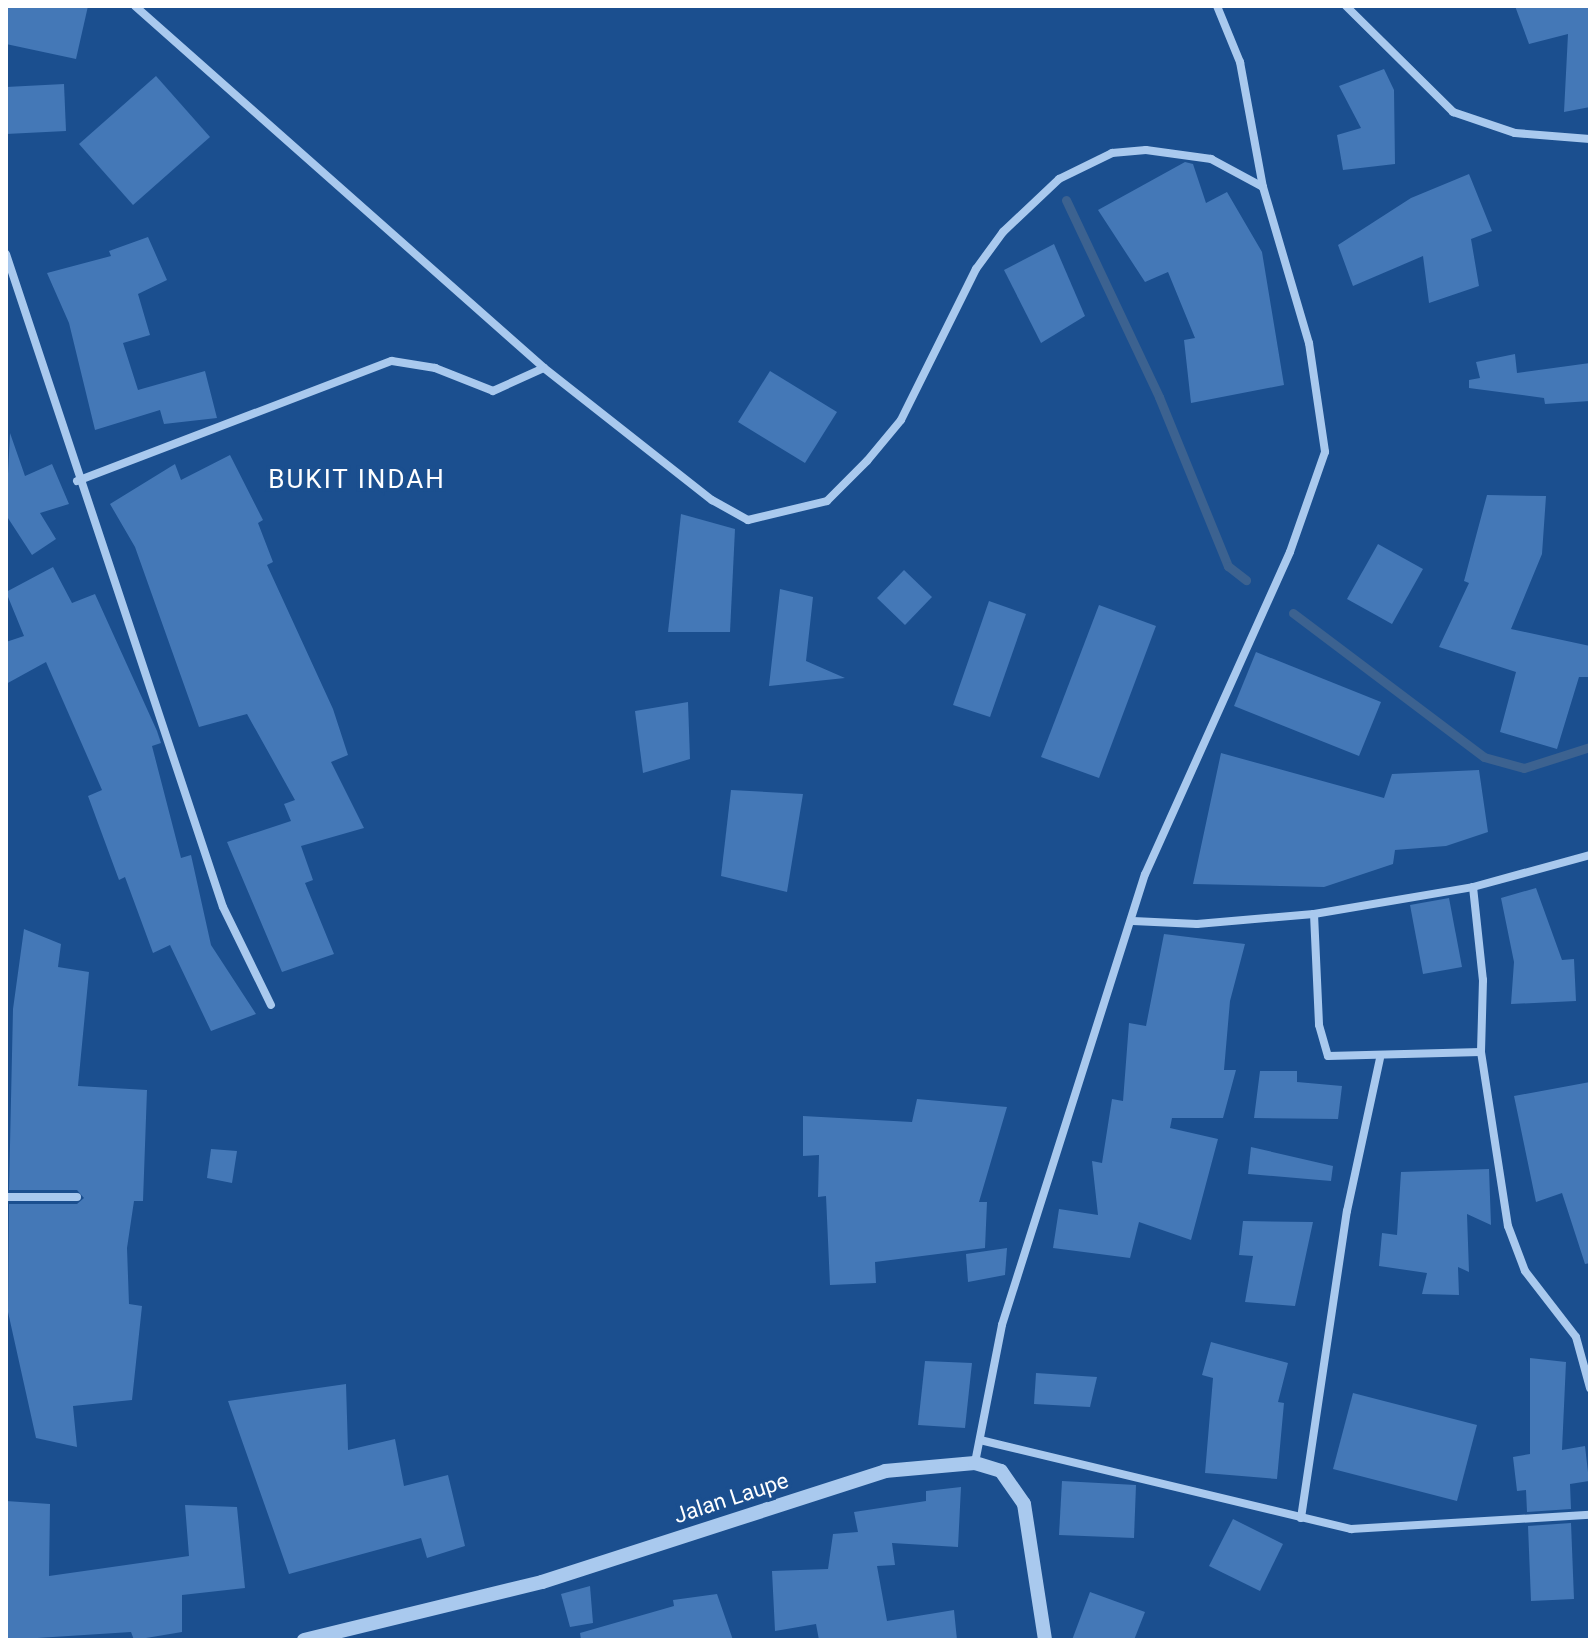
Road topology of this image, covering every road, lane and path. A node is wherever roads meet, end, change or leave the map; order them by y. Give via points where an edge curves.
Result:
1 (135, 6) edge
2 (1217, 6) edge
3 (1346, 6) edge
4 (1590, 139) edge
5 (1263, 187) junction
6 (6, 254) edge
7 (544, 368) junction
8 (77, 481) junction
9 (1590, 855) edge
10 (1473, 887) junction
11 (1314, 914) junction
12 (1133, 921) junction
13 (271, 1005) dead end
14 (1481, 1052) junction
15 (1380, 1059) junction
16 (6, 1197) edge
17 (77, 1197) dead end
18 (1590, 1388) edge
19 (980, 1440) junction
20 (975, 1463) junction
21 (1590, 1515) edge
22 (1301, 1518) junction
23 (304, 1640) edge
24 (1045, 1640) edge

1 - 7 street
2 - 5 street via 1240,62
3 - 4 street via 1453,112 1515,133
5 - 7 street via 1211,159 1146,150 1112,153 1059,179 1003,232 976,269 901,420 867,461 827,501 777,517 748,520 712,500
5 - 12 street via 1309,343 1325,452 1290,552 1145,874
6 - 8 street
7 - 8 street via 493,391 435,368 392,361
8 - 13 street via 223,907
9 - 10 street
10 - 11 street
10 - 14 street via 1483,980
11 - 12 street via 1197,924
11 - 15 street via 1324,1051
12 - 19 street via 1002,1325
14 - 15 street
14 - 18 street via 1508,1226 1525,1271 1576,1337
15 - 22 street via 1347,1211
16 - 17 street
19 - 20 street
19 - 22 street
20 - 23 street, Jalan Laupe via 885,1471 542,1582
20 - 24 street via 1001,1471 1024,1504
21 - 22 street via 1394,1529 1351,1529

